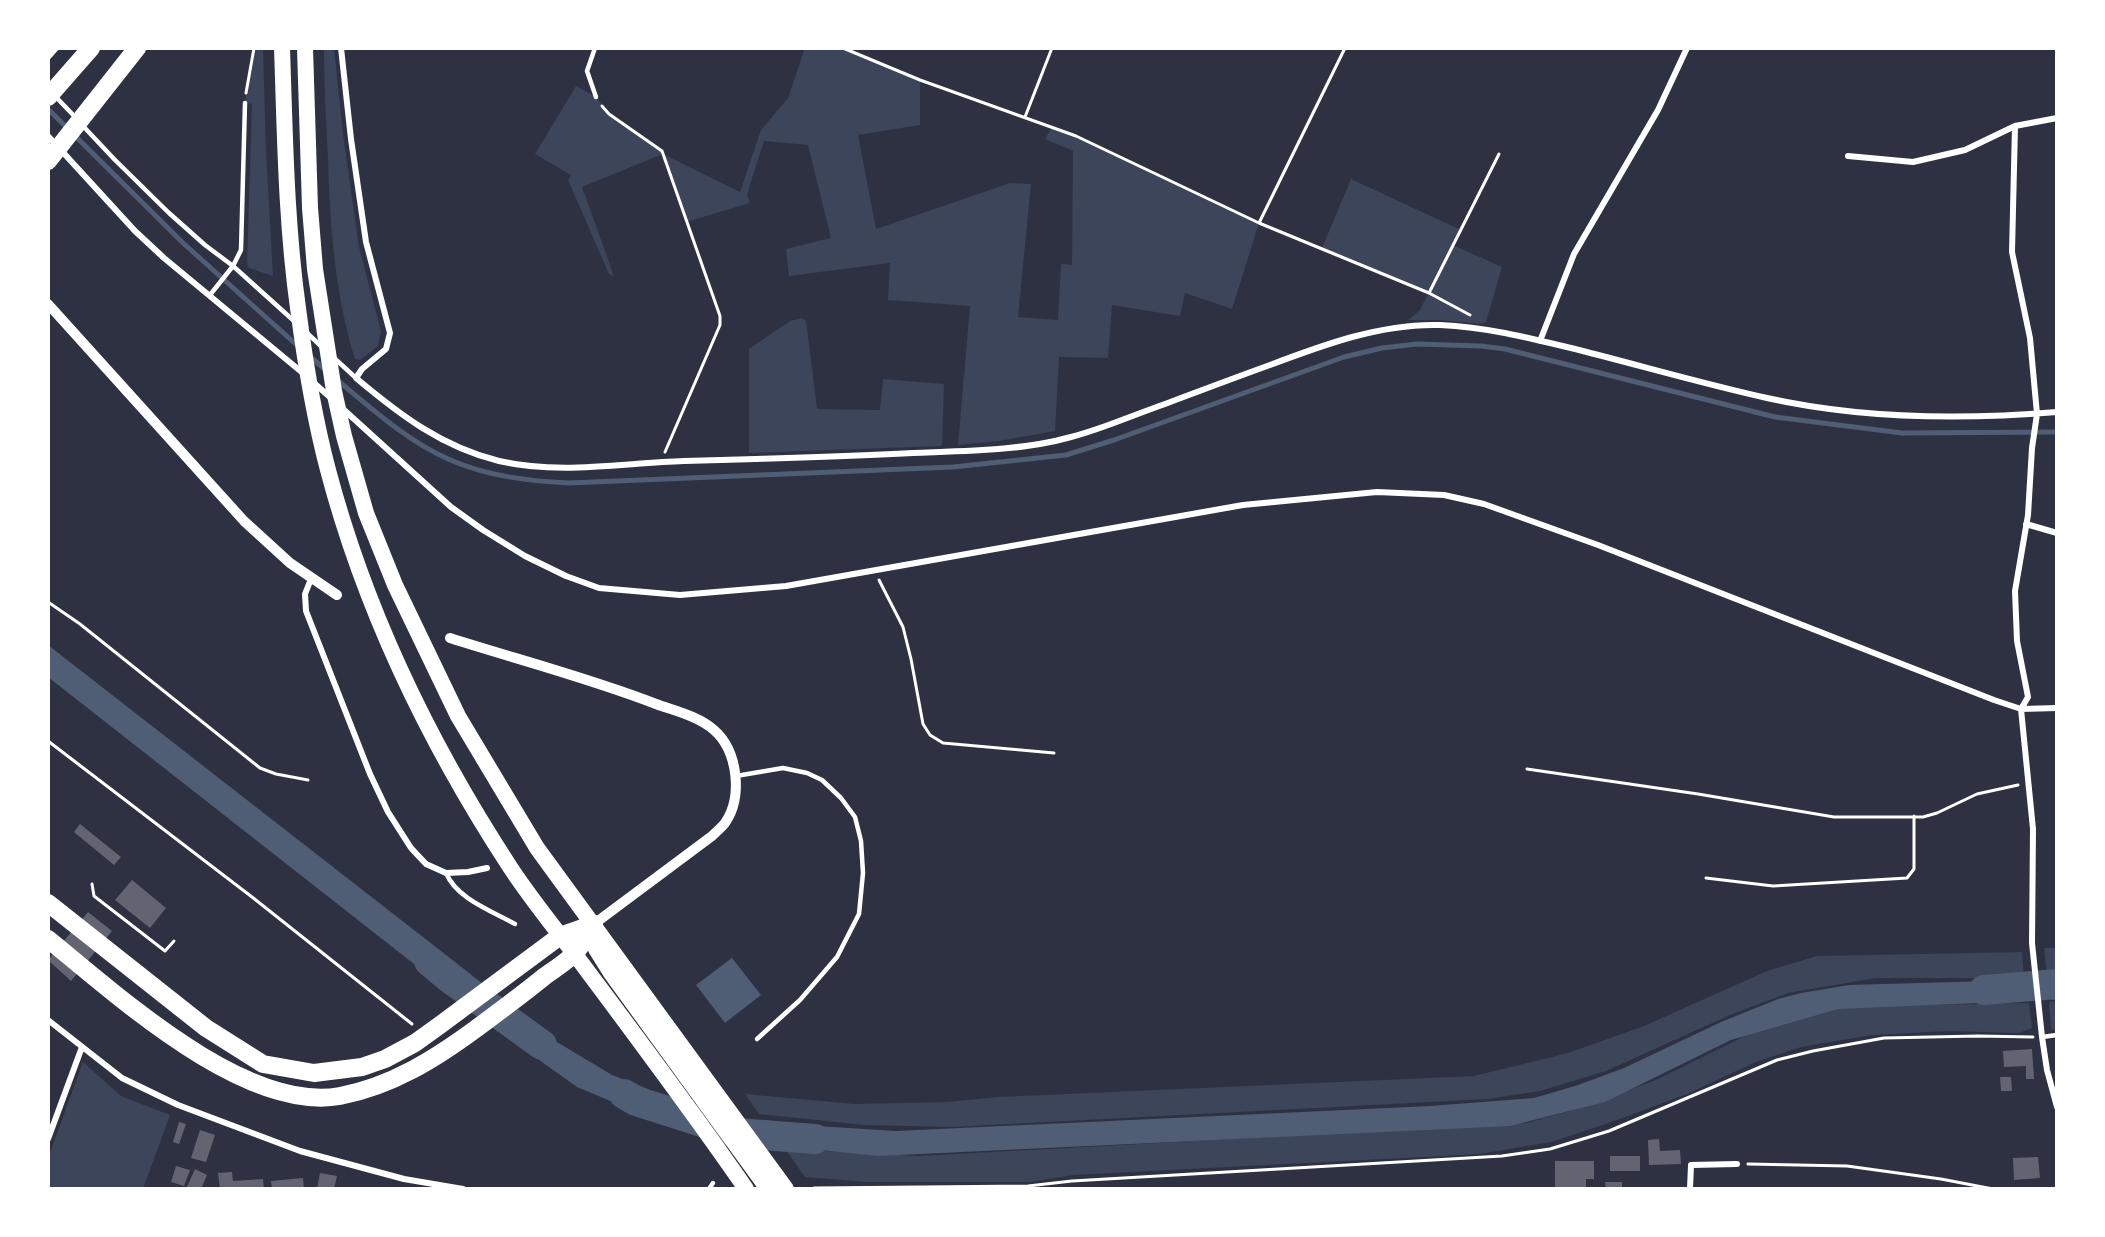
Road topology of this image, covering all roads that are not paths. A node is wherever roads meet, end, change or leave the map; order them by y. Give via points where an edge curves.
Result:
1 (56, 48) edge
2 (91, 48) edge
3 (132, 48) edge
4 (136, 48) edge
5 (282, 48) edge
6 (305, 48) edge
7 (341, 48) edge
8 (596, 48) edge
9 (1687, 48) edge
10 (48, 57) edge
11 (48, 88) edge
12 (48, 97) edge
13 (596, 97) road end
14 (245, 103) road end
15 (2057, 118) edge
16 (2015, 126) junction
17 (48, 136) edge
18 (48, 142) edge
19 (1848, 156) dead end
20 (48, 161) edge
21 (231, 268) junction
22 (210, 295) junction
23 (48, 304) edge
24 (1540, 340) junction
25 (356, 378) junction
26 (2057, 412) edge
27 (2037, 414) junction
28 (2026, 524) junction
29 (2057, 533) edge
30 (311, 579) junction
31 (337, 595) dead end
32 (450, 638) dead end
33 (2057, 708) edge
34 (2021, 709) junction
35 (736, 777) junction
36 (487, 868) dead end
37 (446, 873) junction
38 (48, 903) edge
39 (515, 924) dead end
40 (594, 924) junction
41 (560, 936) junction
42 (48, 939) edge
43 (574, 954) junction
44 (48, 1020) edge
45 (2057, 1035) edge
46 (2042, 1037) junction
47 (757, 1039) dead end
48 (82, 1047) junction
49 (2057, 1107) edge
50 (48, 1139) edge
51 (1737, 1164) road end
52 (713, 1183) dead end
53 (742, 1183) edge
54 (773, 1183) edge
55 (463, 1189) edge
56 (709, 1189) edge
57 (1690, 1189) edge

1 - 10 street
2 - 12 highway
3 - 18 highway
4 - 20 highway
5 - 41 highway via 287,194 298,308 328,472 360,572 409,686 458,781 510,867
6 - 40 highway via 315,269 334,391 366,513 411,623 458,716 537,848
7 - 25 street via 366,242 390,333 386,349
8 - 13 lane via 587,71
9 - 24 street via 1658,110 1574,254
11 - 21 lane via 115,160
14 - 21 lane via 241,250
15 - 16 street
16 - 19 street via 1965,150 1913,162
16 - 27 street via 2012,252 2030,338
17 - 22 street via 135,231
21 - 22 lane
21 - 25 lane
22 - 34 street via 451,507 525,556 599,588 680,595 786,586 1243,505 1377,492 1444,495 1525,519
23 - 30 street via 244,521
24 - 25 street via 1437,325 1357,336 1311,349 1103,427 1049,442 935,453 665,462 607,468 519,465 456,447 417,426
24 - 27 street via 1772,399 1844,411 1995,417
26 - 27 street
27 - 28 street
28 - 29 street
28 - 34 street via 2015,591 2017,641 2028,697
30 - 31 street
30 - 37 street via 305,594 306,611 370,774 411,849 426,864
32 - 35 street via 698,719 715,730 726,745
33 - 34 street
34 - 46 street via 2033,829 2033,952
35 - 40 street via 734,800 726,822
35 - 47 lane via 783,768 822,780 855,817 861,841 863,873 858,914 837,957 800,1000
36 - 37 street
37 - 39 lane via 458,891
38 - 41 highway via 206,1028 263,1064 314,1073 362,1067 415,1043
40 - 41 highway
40 - 43 highway
40 - 54 highway via 700,1069
40 - 54 highway via 596,949 680,1066
41 - 43 highway
42 - 43 highway via 129,1006 183,1044 240,1078 280,1092 310,1096 338,1096 399,1078 461,1040
43 - 53 highway
44 - 48 street
45 - 46 lane
46 - 49 street
48 - 50 street
48 - 55 street via 122,1078 178,1106 300,1151 404,1179
51 - 57 street via 1691,1165
52 - 56 lane

